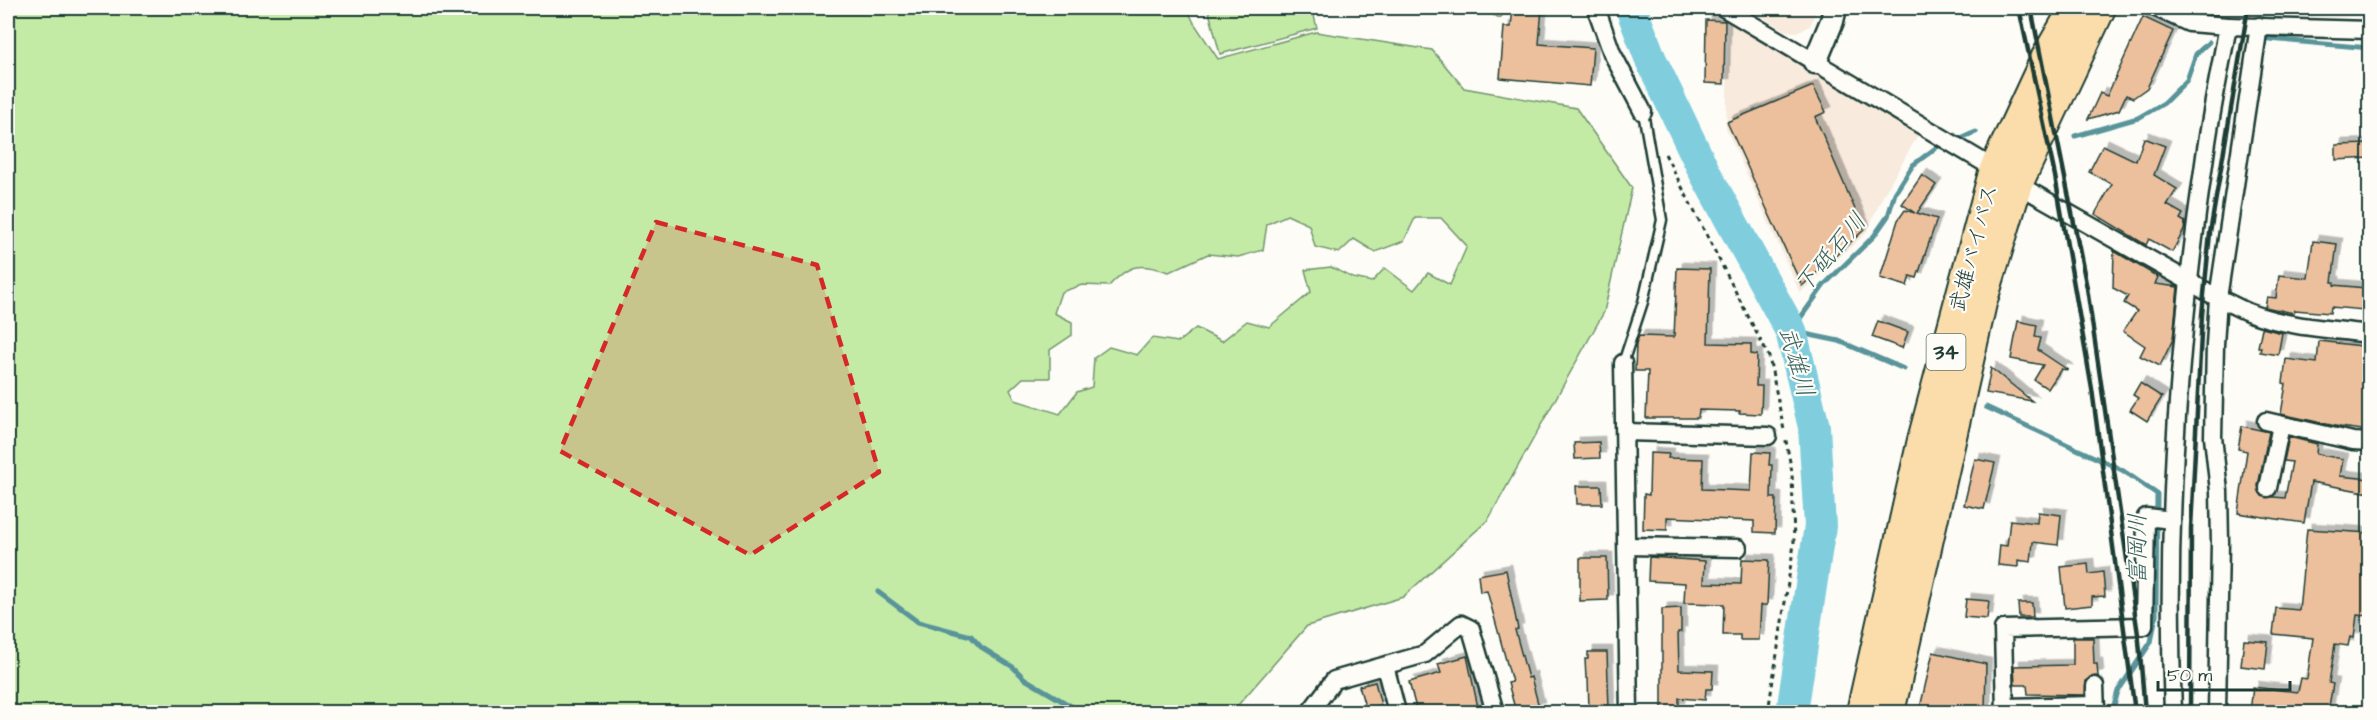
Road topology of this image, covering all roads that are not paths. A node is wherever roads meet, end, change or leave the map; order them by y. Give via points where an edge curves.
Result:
1 (1596, 8) edge
2 (1724, 8) edge
3 (1835, 8) edge
4 (2075, 8) edge
5 (2100, 8) edge
6 (2156, 8) edge
7 (2228, 26) junction
8 (2259, 26) junction
9 (2370, 30) edge
10 (1815, 62) junction
11 (1643, 112) joint
12 (2006, 177) junction
13 (2189, 282) junction
14 (2218, 298) junction
15 (2370, 334) edge
16 (1623, 363) joint
17 (1626, 432) junction
18 (1768, 436) dead end
19 (2370, 442) edge
20 (2268, 488) dead end
21 (2172, 520) junction
22 (1627, 546) junction
23 (1738, 548) dead end
24 (1385, 666) junction
25 (2096, 686) dead end
26 (2096, 709) edge
27 (2004, 710) edge
28 (1310, 712) edge
29 (1397, 712) edge
30 (1495, 712) edge
31 (1629, 712) edge
32 (1862, 712) edge
33 (1889, 712) edge
34 (2173, 712) edge
35 (2217, 712) edge

1 - 11 street via 1612,53
2 - 10 street
3 - 10 street
4 - 12 highway, 武雄バイパス / 34 via 2047,57
5 - 12 highway, 武雄バイパス / 34
6 - 7 street via 2189,23
7 - 8 street
7 - 13 street via 2205,155
8 - 9 street
8 - 14 street
10 - 12 street
11 - 16 lane via 1662,220 1643,302
12 - 13 street
12 - 32 highway, 武雄バイパス / 34 via 1923,440
12 - 33 highway, 武雄バイパス / 34
13 - 14 street
13 - 21 street via 2177,404
14 - 15 street via 2251,314 2297,325
14 - 35 street via 2213,398 2220,542
16 - 17 street
17 - 18 street
17 - 22 street
19 - 20 street via 2273,423
21 - 27 street via 2146,517 2144,626 2003,629
21 - 34 street
22 - 23 street
22 - 31 street
24 - 28 street via 1334,680
24 - 29 street
24 - 30 street via 1425,654 1461,624 1471,629
25 - 26 street
26 - 27 street

